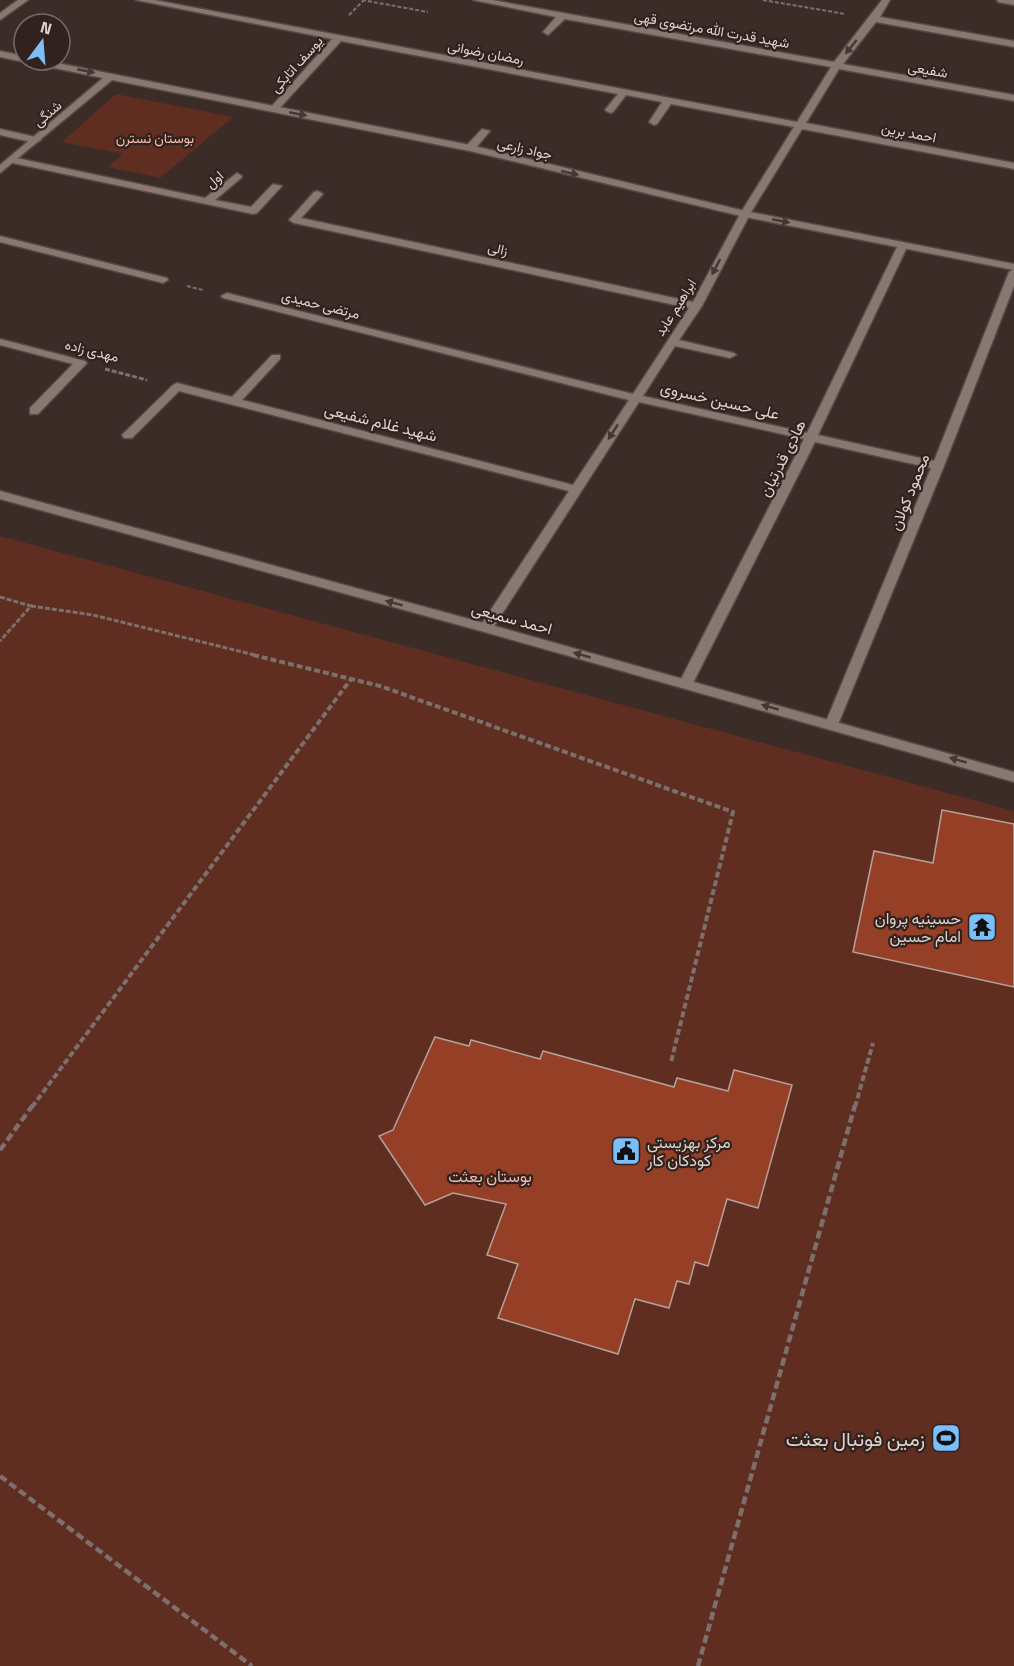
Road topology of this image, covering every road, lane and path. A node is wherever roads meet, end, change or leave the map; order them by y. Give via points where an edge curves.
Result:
1 (24, 0) edge
2 (140, 0) edge
3 (363, 0) edge
4 (477, 0) edge
5 (763, 0) edge
6 (886, 0) edge
7 (1001, 0) edge
8 (1014, 2) edge
9 (428, 12) dead end
10 (562, 15) junction
11 (0, 17) edge
12 (874, 19) junction
13 (548, 33) dead end
14 (339, 37) junction
15 (1014, 45) edge
16 (836, 66) junction
17 (72, 69) edge
18 (111, 76) junction
19 (624, 92) junction
20 (1014, 98) edge
21 (668, 100) junction
22 (274, 109) junction
23 (610, 110) dead end
24 (654, 122) dead end
25 (799, 125) junction
26 (485, 131) dead end
27 (0, 132) edge
28 (36, 140) junction
29 (470, 148) junction
30 (12, 160) junction
31 (1014, 166) edge
32 (0, 170) edge
33 (237, 176) dead end
34 (277, 186) dead end
35 (318, 194) dead end
36 (208, 201) junction
37 (745, 214) junction
38 (0, 238) edge
39 (903, 245) junction
40 (1014, 270) edge
41 (163, 280) joint
42 (227, 296) joint
43 (696, 306) junction
44 (0, 342) edge
45 (671, 342) junction
46 (729, 354) dead end
47 (276, 357) dead end
48 (81, 363) junction
49 (177, 387) junction
50 (635, 398) junction
51 (234, 402) junction
52 (34, 411) dead end
53 (128, 435) dead end
54 (811, 437) junction
55 (938, 466) junction
56 (576, 489) junction
57 (0, 495) edge
58 (0, 597) edge
59 (31, 606) junction
60 (486, 628) junction
61 (0, 641) edge
62 (351, 678) junction
63 (686, 684) junction
64 (832, 724) junction
65 (1014, 777) edge
66 (873, 1043) dead end
67 (671, 1062) dead end
68 (0, 1150) edge
69 (0, 1476) edge
70 (252, 1666) edge
71 (698, 1666) edge

1 - 11 street
2 - 14 street, رمضان رضوانی
3 - 9 path
4 - 10 street, شهید قدرت الله مرتضوی قهی
5 - 12 path
6 - 12 street, ابراهیم عابد
7 - 8 street
10 - 13 street
10 - 16 street, شهید قدرت الله مرتضوی قهی
12 - 15 street
12 -> 16 street, ابراهیم عابد
14 - 19 street, رمضان رضوانی
14 - 22 street, یوسف اتابکی
16 - 20 street, شفیعی
16 - 25 street, ابراهیم عابد
17 -> 18 street, جواد زارعی
18 - 22 street, جواد زارعی
18 - 28 street, شنگی
19 - 21 street, رمضان رضوانی
19 - 23 street
21 - 24 street
21 - 25 street, رمضان رضوانی
22 -> 29 street, جواد زارعی
25 - 31 street, احمد برین
25 - 37 street, ابراهیم عابد
26 - 29 street
27 - 28 street
28 - 30 street, شنگی
29 -> 37 street, جواد زارعی
30 - 32 street, شنگی
30 - 36 street
33 - 36 street, اول
34 - 36 street via 253,211
35 - 43 street, زالی via 294,220
37 -> 39 street, جواد زارعی
37 -> 43 street, ابراهیم عابد
38 - 41 street
39 - 40 street, جواد زارعی
39 - 54 street, هادی قدرتیان
40 - 55 street, محمود کولان
41 - 42 path
42 - 50 street, مرتضی حمیدی
43 - 45 street, ابراهیم عابد
44 - 48 street, مهدی زاده
45 - 46 street
45 - 50 street, ابراهیم عابد
47 - 51 street
48 - 49 path, مهدی زاده
48 - 52 street
49 - 51 street, شهید غلام شفیعی
49 - 53 street
50 - 54 street, علی حسین خسروی
50 -> 56 street, ابراهیم عابد
51 - 56 street, شهید غلام شفیعی
54 - 55 street, علی حسین خسروی
54 - 63 street, هادی قدرتیان
55 - 64 street, محمود کولان
56 - 60 street, ابراهیم عابد
60 -> 57 street, احمد سمیعی
58 - 59 path
59 - 61 path
59 - 62 path via 93,615
63 -> 60 street, احمد سمیعی
62 - 67 path via 733,812
62 - 68 path
64 -> 63 street, احمد سمیعی
65 -> 64 street, احمد سمیعی
66 - 71 path
69 - 70 path

